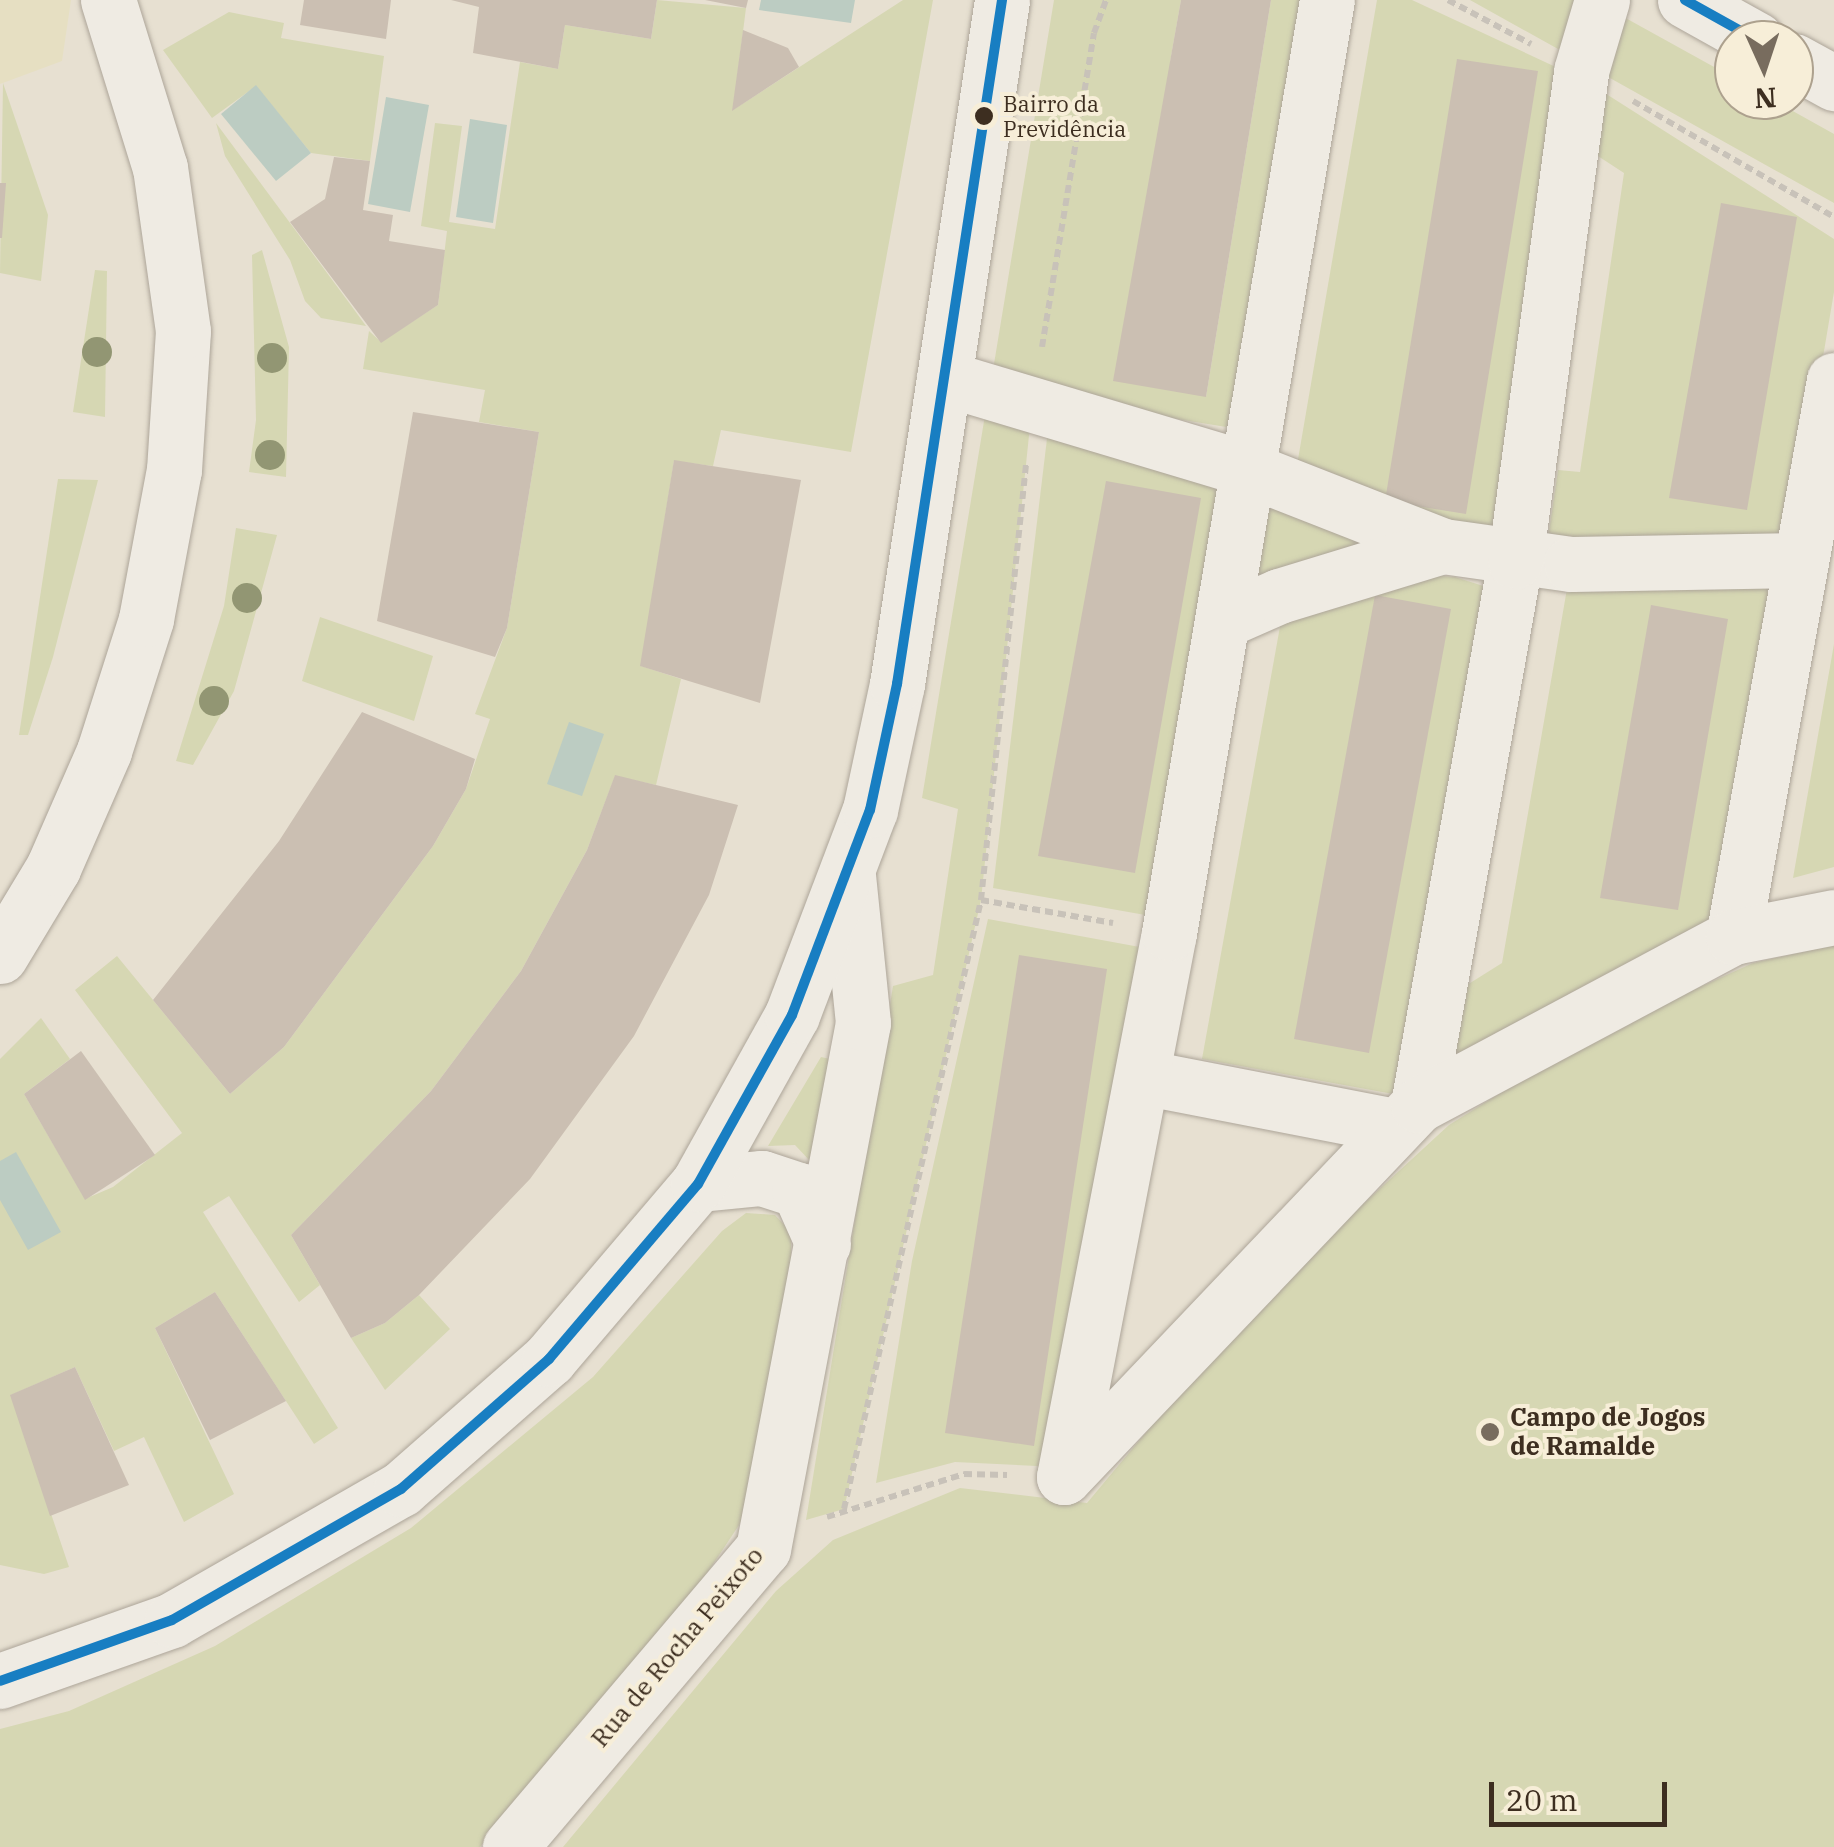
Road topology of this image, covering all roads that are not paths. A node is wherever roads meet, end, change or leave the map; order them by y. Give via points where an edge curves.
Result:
1 (108, 0) edge
2 (1002, 0) edge
3 (1327, 0) edge
4 (1602, 0) edge
5 (1692, 2) edge
6 (1723, 20) edge
7 (944, 378) junction
8 (1834, 380) edge
9 (1248, 470) junction
10 (1443, 546) junction
11 (1801, 560) junction
12 (1515, 561) junction
13 (1222, 622) junction
14 (848, 876) junction
15 (1834, 917) edge
16 (1733, 937) junction
17 (0, 956) edge
18 (1142, 1076) junction
19 (1406, 1116) junction
20 (698, 1184) junction
21 (823, 1244) junction
22 (0, 1681) edge
23 (510, 1847) edge

1 - 17 street via 160,168 183,331 174,470 146,619 104,751 52,868
2 - 7 street, Rua de Rocha Peixoto
3 - 9 street
4 - 12 street via 1582,71
5 - 6 street
7 - 9 street
7 - 14 street, Rua de Rocha Peixoto via 897,684
8 - 11 street
9 - 10 street
9 - 13 street
10 - 12 street
10 - 13 street via 1279,596
11 - 12 street
11 - 16 street
12 - 19 street
13 - 18 street
14 - 20 street, Rua de Rocha Peixoto via 792,1015
14 - 21 street, Rua de Rocha Peixoto via 863,1023
15 - 16 street
16 - 19 street
18 - 19 street
18 - 19 street via 1064,1478
20 - 21 street via 762,1178 799,1190
20 - 22 street, Rua de Rocha Peixoto via 548,1359 401,1488 172,1620
21 - 23 street, Rua de Rocha Peixoto via 763,1549

